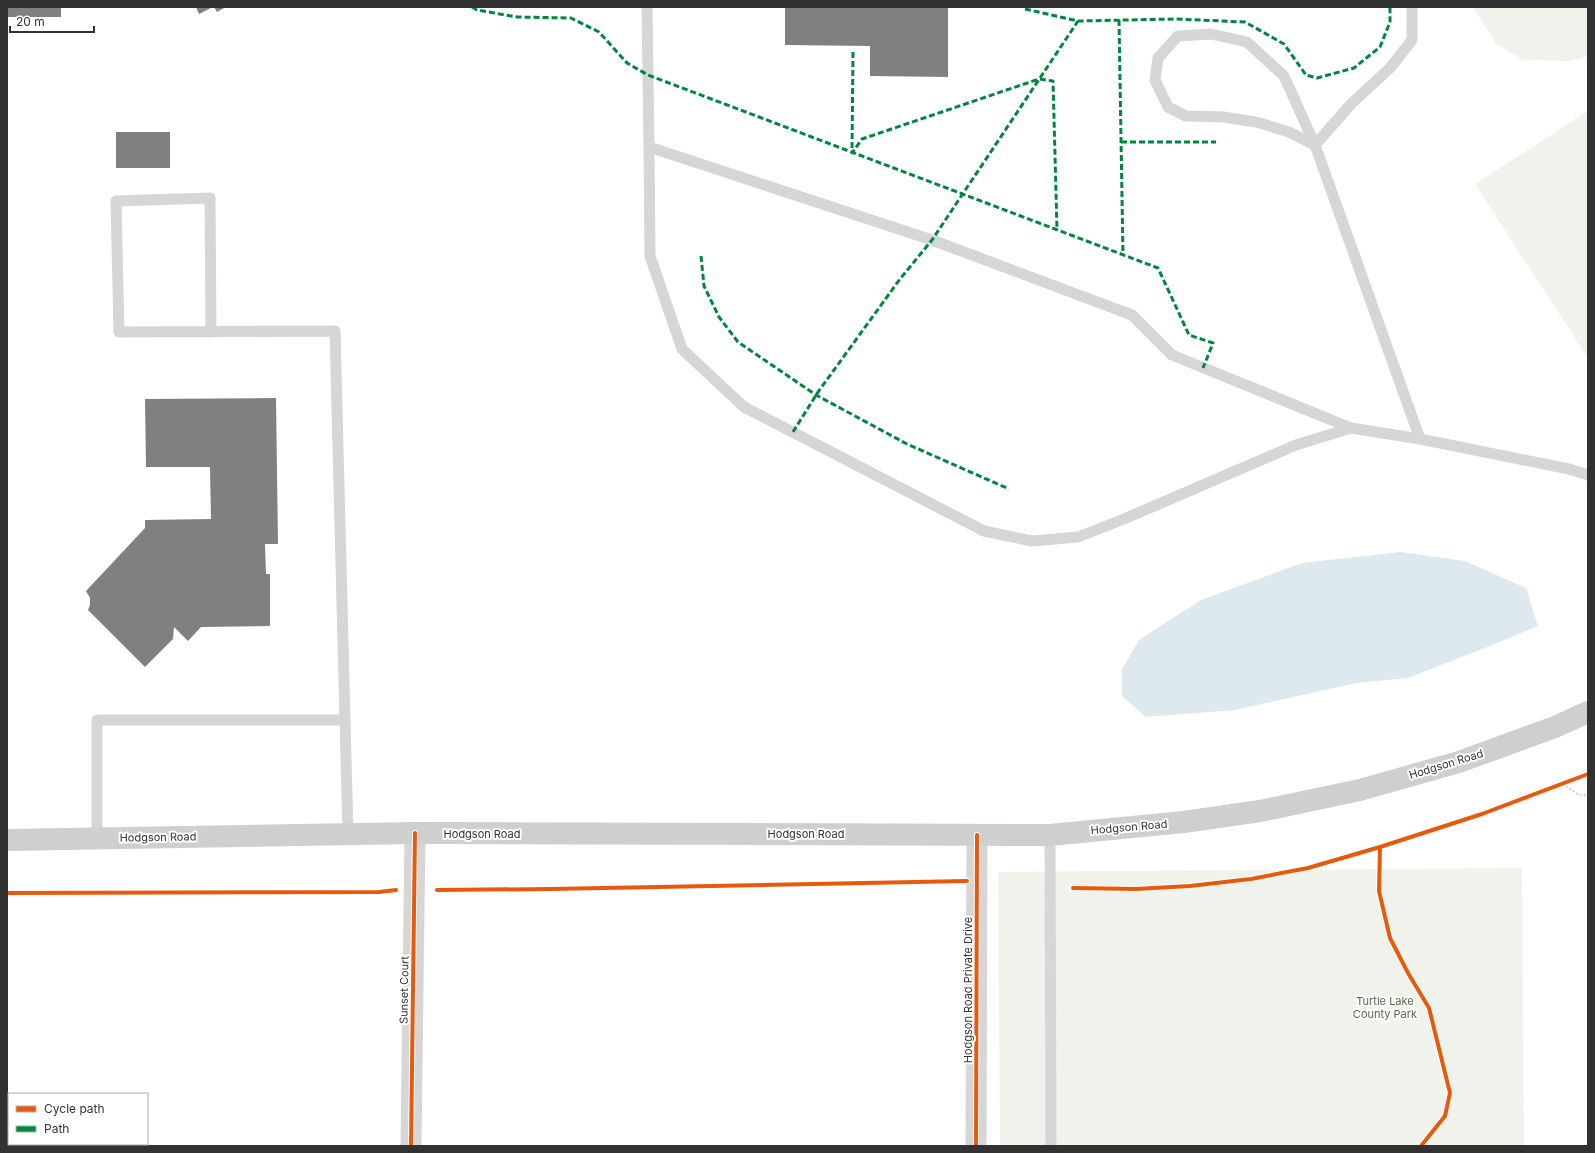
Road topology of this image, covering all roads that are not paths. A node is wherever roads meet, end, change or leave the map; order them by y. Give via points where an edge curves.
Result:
1 (646, 7) edge
2 (1412, 7) edge
3 (1315, 145) junction
4 (649, 147) junction
5 (211, 332) junction
6 (1350, 428) junction
7 (1420, 440) junction
8 (1588, 475) edge
9 (1588, 712) edge
10 (345, 720) junction
11 (415, 833) junction
12 (348, 834) junction
13 (977, 835) junction
14 (1050, 835) junction
15 (97, 838) junction
16 (7, 840) edge
17 (411, 1146) edge
18 (976, 1146) edge
19 (1051, 1146) edge

1 - 4 lane
2 - 3 lane via 1412,40 1390,68 1352,103
3 - 3 lane via 1284,76 1247,42 1211,34 1178,36 1158,58 1155,80 1168,107 1186,116 1223,117 1256,122 1289,132
3 - 7 lane
4 - 6 lane via 932,240 1132,315 1172,355
4 - 6 lane via 650,256 682,349 744,407 984,531 1032,541 1078,537 1296,445
5 - 5 lane via 119,332 116,202 210,198
5 - 10 lane via 335,331
6 - 7 lane
7 - 8 lane
9 - 14 main road, Hodgson Road via 1555,727 1459,762 1360,790 1260,811 1184,822
10 - 12 lane
10 - 15 lane via 97,720
11 - 12 main road, Hodgson Road
11 - 13 main road, Hodgson Road
11 - 17 street, Sunset Court
12 - 15 main road, Hodgson Road
13 - 14 main road, Hodgson Road
13 - 18 street, Hodgson Road Private Drive
14 - 19 lane
15 - 16 main road, Hodgson Road

